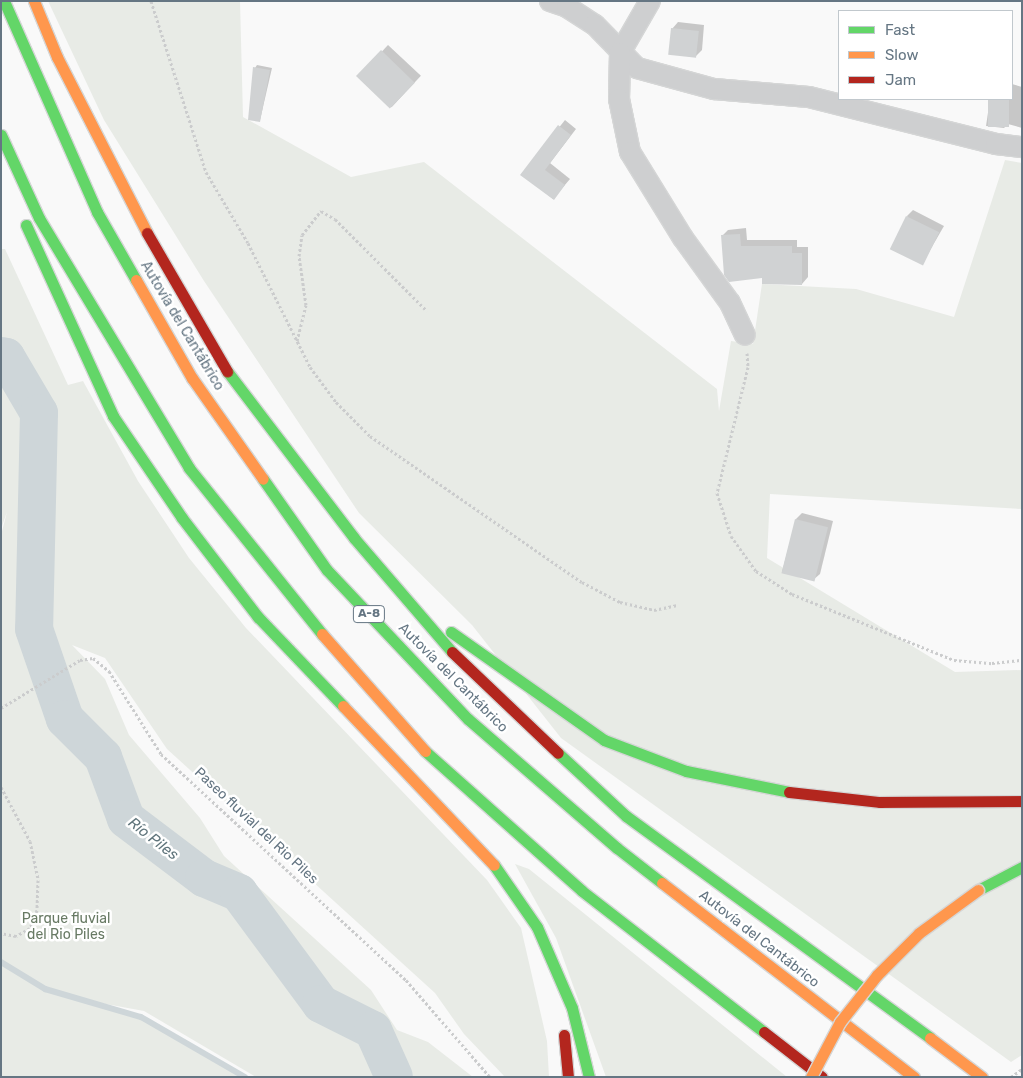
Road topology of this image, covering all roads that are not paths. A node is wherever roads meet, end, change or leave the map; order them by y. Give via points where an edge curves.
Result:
1 (4, 1) edge
2 (34, 1) edge
3 (550, 1) edge
4 (650, 1) edge
5 (620, 53) junction
6 (1, 135) edge
7 (1022, 147) edge
8 (21, 215) dead end
9 (745, 335) road end
10 (354, 538) junction
11 (1022, 801) edge
12 (1022, 866) edge
13 (537, 926) junction
14 (568, 1077) edge
15 (589, 1077) edge
16 (811, 1077) edge
17 (822, 1077) edge
18 (914, 1077) edge
19 (982, 1077) edge

1 - 18 highway, Autovía del Cantábrico / A-8 via 107,228 192,378 327,570 468,719 609,842
2 - 10 highway via 56,57 134,209 220,362
3 - 5 street via 567,7 595,25 613,40
4 - 5 street
5 - 7 street via 637,68 699,86 809,97 996,144
5 - 9 street via 619,99 630,152 683,238 730,303
6 - 17 highway via 39,218 188,468 282,588 422,749 582,891
8 - 13 highway via 113,416 182,518 258,616 494,864
10 - 11 highway via 462,642 604,740 686,770 804,795 880,802
10 - 19 highway via 464,667 626,816 822,956
12 - 16 highway, bridge via 978,890 919,933 877,975 840,1022
13 - 14 highway via 560,1017
13 - 15 highway via 572,1008

